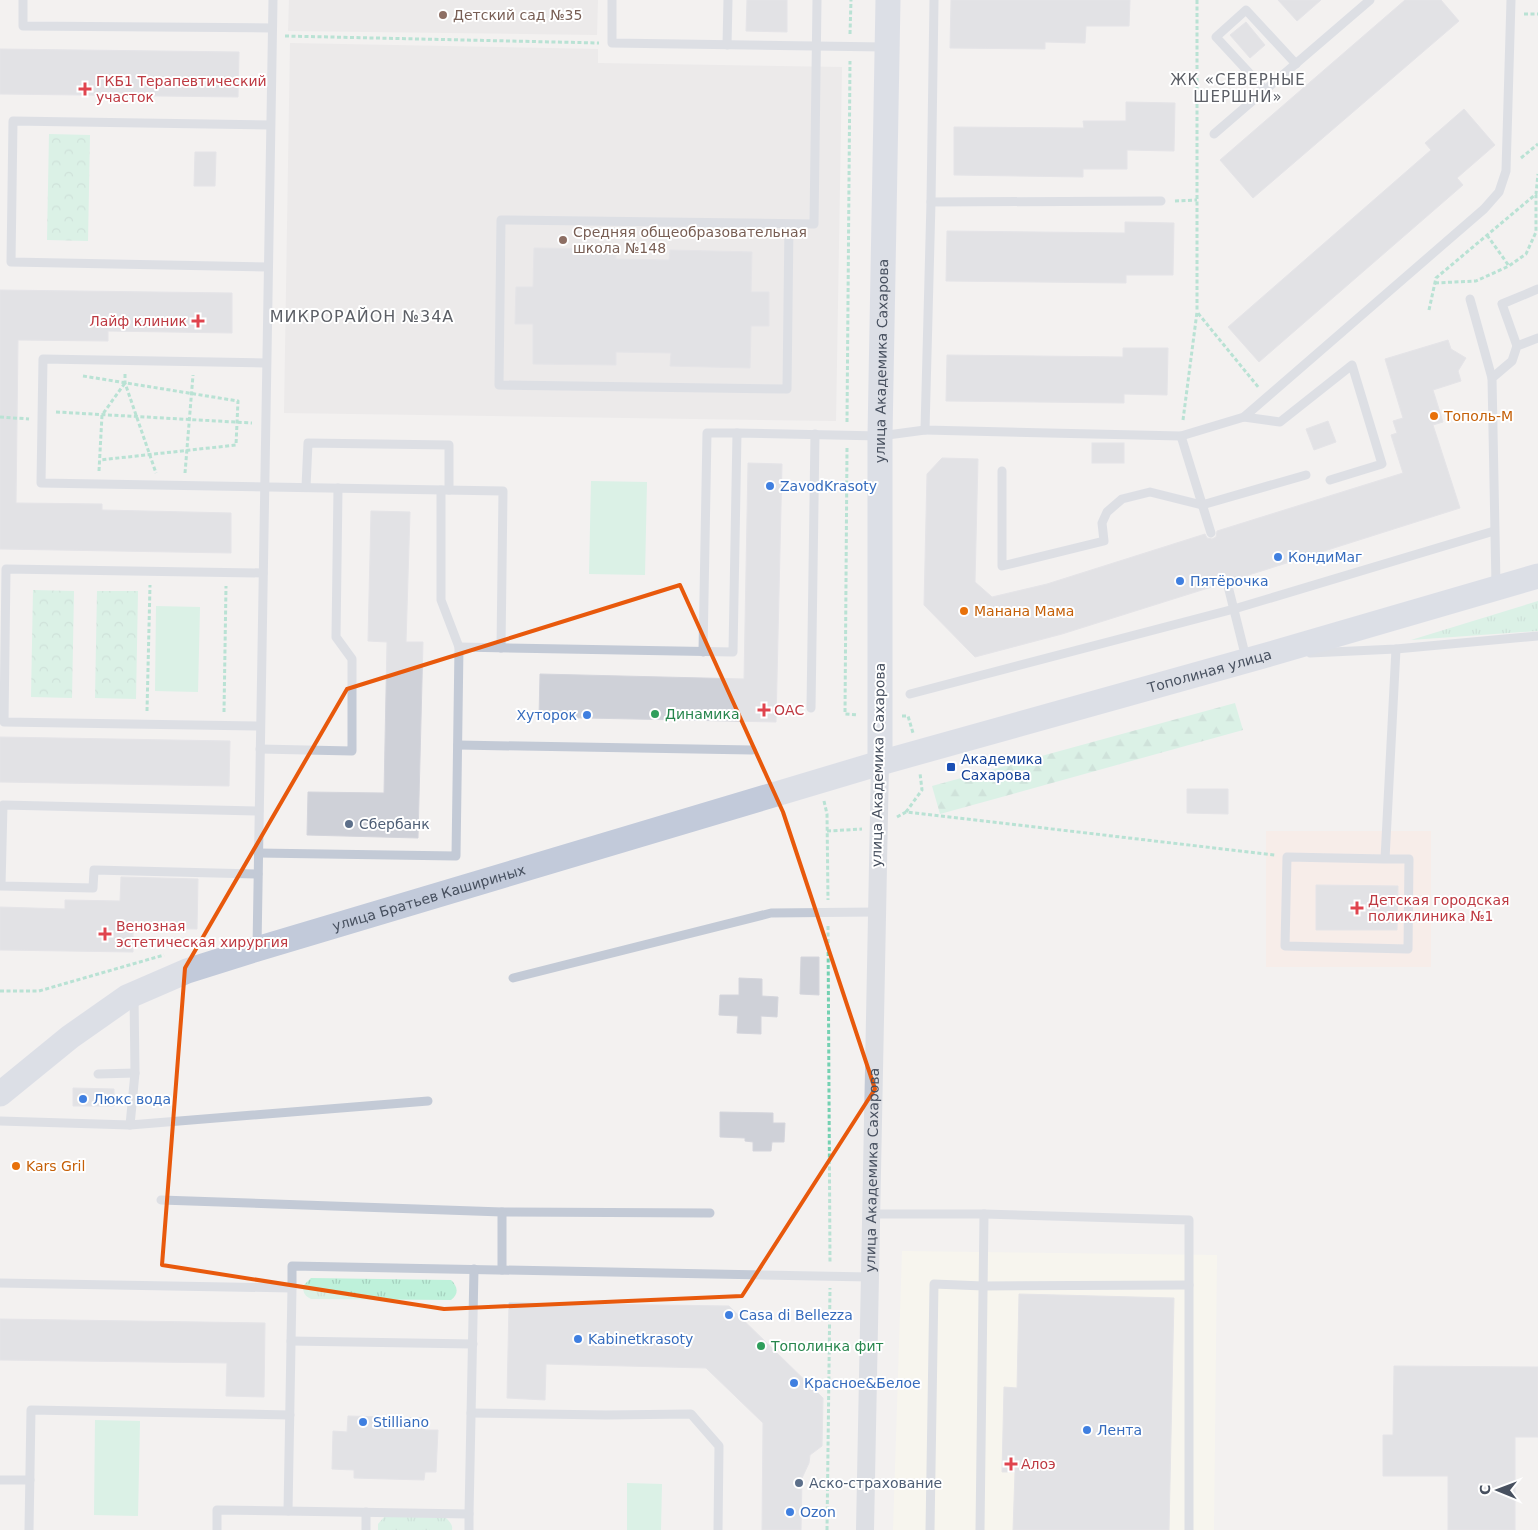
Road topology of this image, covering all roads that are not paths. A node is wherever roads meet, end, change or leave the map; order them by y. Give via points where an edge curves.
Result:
1 (23, 0) edge
2 (273, 0) edge
3 (612, 0) edge
4 (728, 0) edge
5 (817, 0) edge
6 (888, 0) edge
7 (934, 0) edge
8 (1370, 0) edge
9 (1511, 0) edge
10 (272, 32) junction
11 (727, 44) junction
12 (817, 46) junction
13 (888, 47) junction
14 (1296, 64) junction
15 (1265, 90) junction
16 (270, 125) junction
17 (1214, 134) dead end
18 (1162, 201) road end
19 (931, 202) junction
20 (789, 224) junction
21 (268, 267) junction
22 (1538, 289) edge
23 (1470, 299) dead end
24 (1538, 338) edge
25 (1517, 346) junction
26 (266, 363) junction
27 (1492, 378) junction
28 (1244, 417) junction
29 (925, 430) junction
30 (737, 433) junction
31 (815, 434) junction
32 (880, 436) junction
33 (1180, 436) junction
34 (1002, 471) dead end
35 (1306, 475) dead end
36 (1330, 480) dead end
37 (264, 487) junction
38 (306, 487) junction
39 (338, 488) junction
40 (445, 490) junction
41 (1202, 505) junction
42 (1494, 531) junction
43 (1211, 533) dead end
44 (263, 573) junction
45 (1538, 576) edge
46 (1227, 582) dead end
47 (1496, 588) junction
48 (1234, 609) junction
49 (1538, 636) edge
50 (459, 647) junction
51 (501, 648) junction
52 (1396, 649) junction
53 (703, 652) junction
54 (1258, 658) junction
55 (910, 694) dead end
56 (811, 708) dead end
57 (260, 726) junction
58 (458, 745) junction
59 (260, 749) junction
60 (752, 750) dead end
61 (880, 763) junction
62 (259, 811) junction
63 (1, 836) edge
64 (258, 853) junction
65 (1385, 859) junction
66 (258, 874) junction
67 (876, 912) junction
68 (257, 949) junction
69 (513, 978) dead end
70 (134, 994) junction
71 (136, 1072) junction
72 (98, 1074) dead end
73 (2, 1092) edge
74 (428, 1101) dead end
75 (0, 1121) edge
76 (130, 1125) junction
77 (161, 1200) dead end
78 (502, 1212) junction
79 (710, 1213) dead end
80 (871, 1214) junction
81 (984, 1214) junction
82 (474, 1270) junction
83 (502, 1270) junction
84 (870, 1277) junction
85 (0, 1283) edge
86 (1189, 1285) junction
87 (983, 1286) junction
88 (292, 1288) junction
89 (291, 1341) junction
90 (473, 1344) junction
91 (472, 1413) junction
92 (290, 1415) junction
93 (0, 1480) edge
94 (30, 1480) junction
95 (288, 1511) junction
96 (366, 1512) junction
97 (469, 1514) junction
98 (29, 1530) edge
99 (217, 1530) edge
100 (366, 1530) edge
101 (469, 1530) edge
102 (718, 1530) edge
103 (865, 1530) edge
104 (930, 1530) edge
105 (980, 1530) edge
106 (1189, 1530) edge

1 - 10 lane via 22,26
2 - 10 lane
3 - 11 lane via 612,43
4 - 11 lane
5 - 12 lane
6 - 13 main road, улица Академика Сахарова
7 - 19 lane
8 - 14 lane
9 - 28 lane via 1506,170 1499,192 1484,209
10 - 16 lane
11 - 12 lane
12 - 13 lane
12 - 20 lane via 814,224
13 - 32 main road, улица Академика Сахарова
14 - 15 lane
14 - 15 lane via 1246,10 1216,37
15 - 17 lane
16 - 21 lane
16 - 21 lane via 14,121 11,262
18 - 19 lane
19 - 29 lane
20 - 20 lane via 501,220 499,385 787,389
21 - 26 lane
22 - 25 lane via 1502,304
23 - 27 lane
24 - 25 lane
25 - 27 lane via 1512,361
26 - 37 lane
26 - 37 lane via 43,359 42,415 41,483
27 - 42 lane
28 - 33 lane
28 - 36 lane via 1280,422 1352,365 1382,464
29 - 32 lane
29 - 33 lane
30 - 31 lane
30 - 53 lane via 733,652
30 - 53 lane via 707,433
31 - 32 lane
31 - 56 lane
32 - 61 main road, улица Академика Сахарова
33 - 41 lane
34 - 41 lane via 1002,566 1104,541 1102,523 1107,512 1122,499 1150,492
35 - 41 lane
37 - 38 lane
37 - 44 lane
38 - 39 lane
38 - 40 lane via 308,443 450,445
39 - 40 lane
39 - 59 lane via 336,637 352,659 352,751
40 - 50 lane via 441,600
40 - 51 lane via 503,491
41 - 43 lane
42 - 47 lane
42 - 48 lane
44 - 57 lane
44 - 57 lane via 6,569 4,722
45 - 47 main road, Тополиная улица
46 - 48 lane
47 - 54 main road, Тополиная улица
48 - 54 lane
48 - 55 lane
49 - 52 lane
50 - 51 lane
50 - 58 lane
51 - 53 lane
52 - 54 lane
52 - 65 lane
54 - 61 main road, Тополиная улица
57 - 59 lane
58 - 60 lane
58 - 64 lane via 456,856
59 - 62 lane
61 - 67 street, улица Академика Сахарова
61 - 68 main road, улица Братьев Кашириных
62 - 63 lane via 3,804
62 - 64 lane
63 - 66 lane via 1,886 93,888 94,870
64 - 66 lane
65 - 65 lane via 1287,857 1285,946 1408,949 1409,859
66 - 68 lane
67 - 69 lane via 770,913
67 - 80 street, улица Академика Сахарова
68 - 70 main road, улица Братьев Кашириных via 187,971
70 - 71 lane
70 - 73 main road, улица Братьев Кашириных via 70,1037
71 - 72 lane
71 - 76 lane
74 - 76 lane
75 - 76 lane
77 - 78 lane
78 - 79 lane
78 - 83 lane
80 - 81 lane
80 - 84 street, улица Академика Сахарова
81 - 86 lane via 1189,1220
81 - 87 lane
82 - 83 lane
82 - 88 lane via 292,1266
82 - 90 lane
83 - 84 lane
84 - 103 street, улица Академика Сахарова
85 - 88 lane
86 - 87 lane
86 - 106 lane
87 - 104 lane via 934,1284
87 - 105 lane
88 - 89 lane
89 - 90 lane
89 - 92 lane
90 - 91 lane
91 - 97 lane
91 - 102 lane via 691,1414 719,1446
92 - 94 lane via 31,1410
92 - 95 lane
93 - 94 lane
94 - 98 lane
95 - 96 lane
95 - 99 lane via 218,1510
96 - 97 lane
96 - 100 lane
97 - 101 lane

